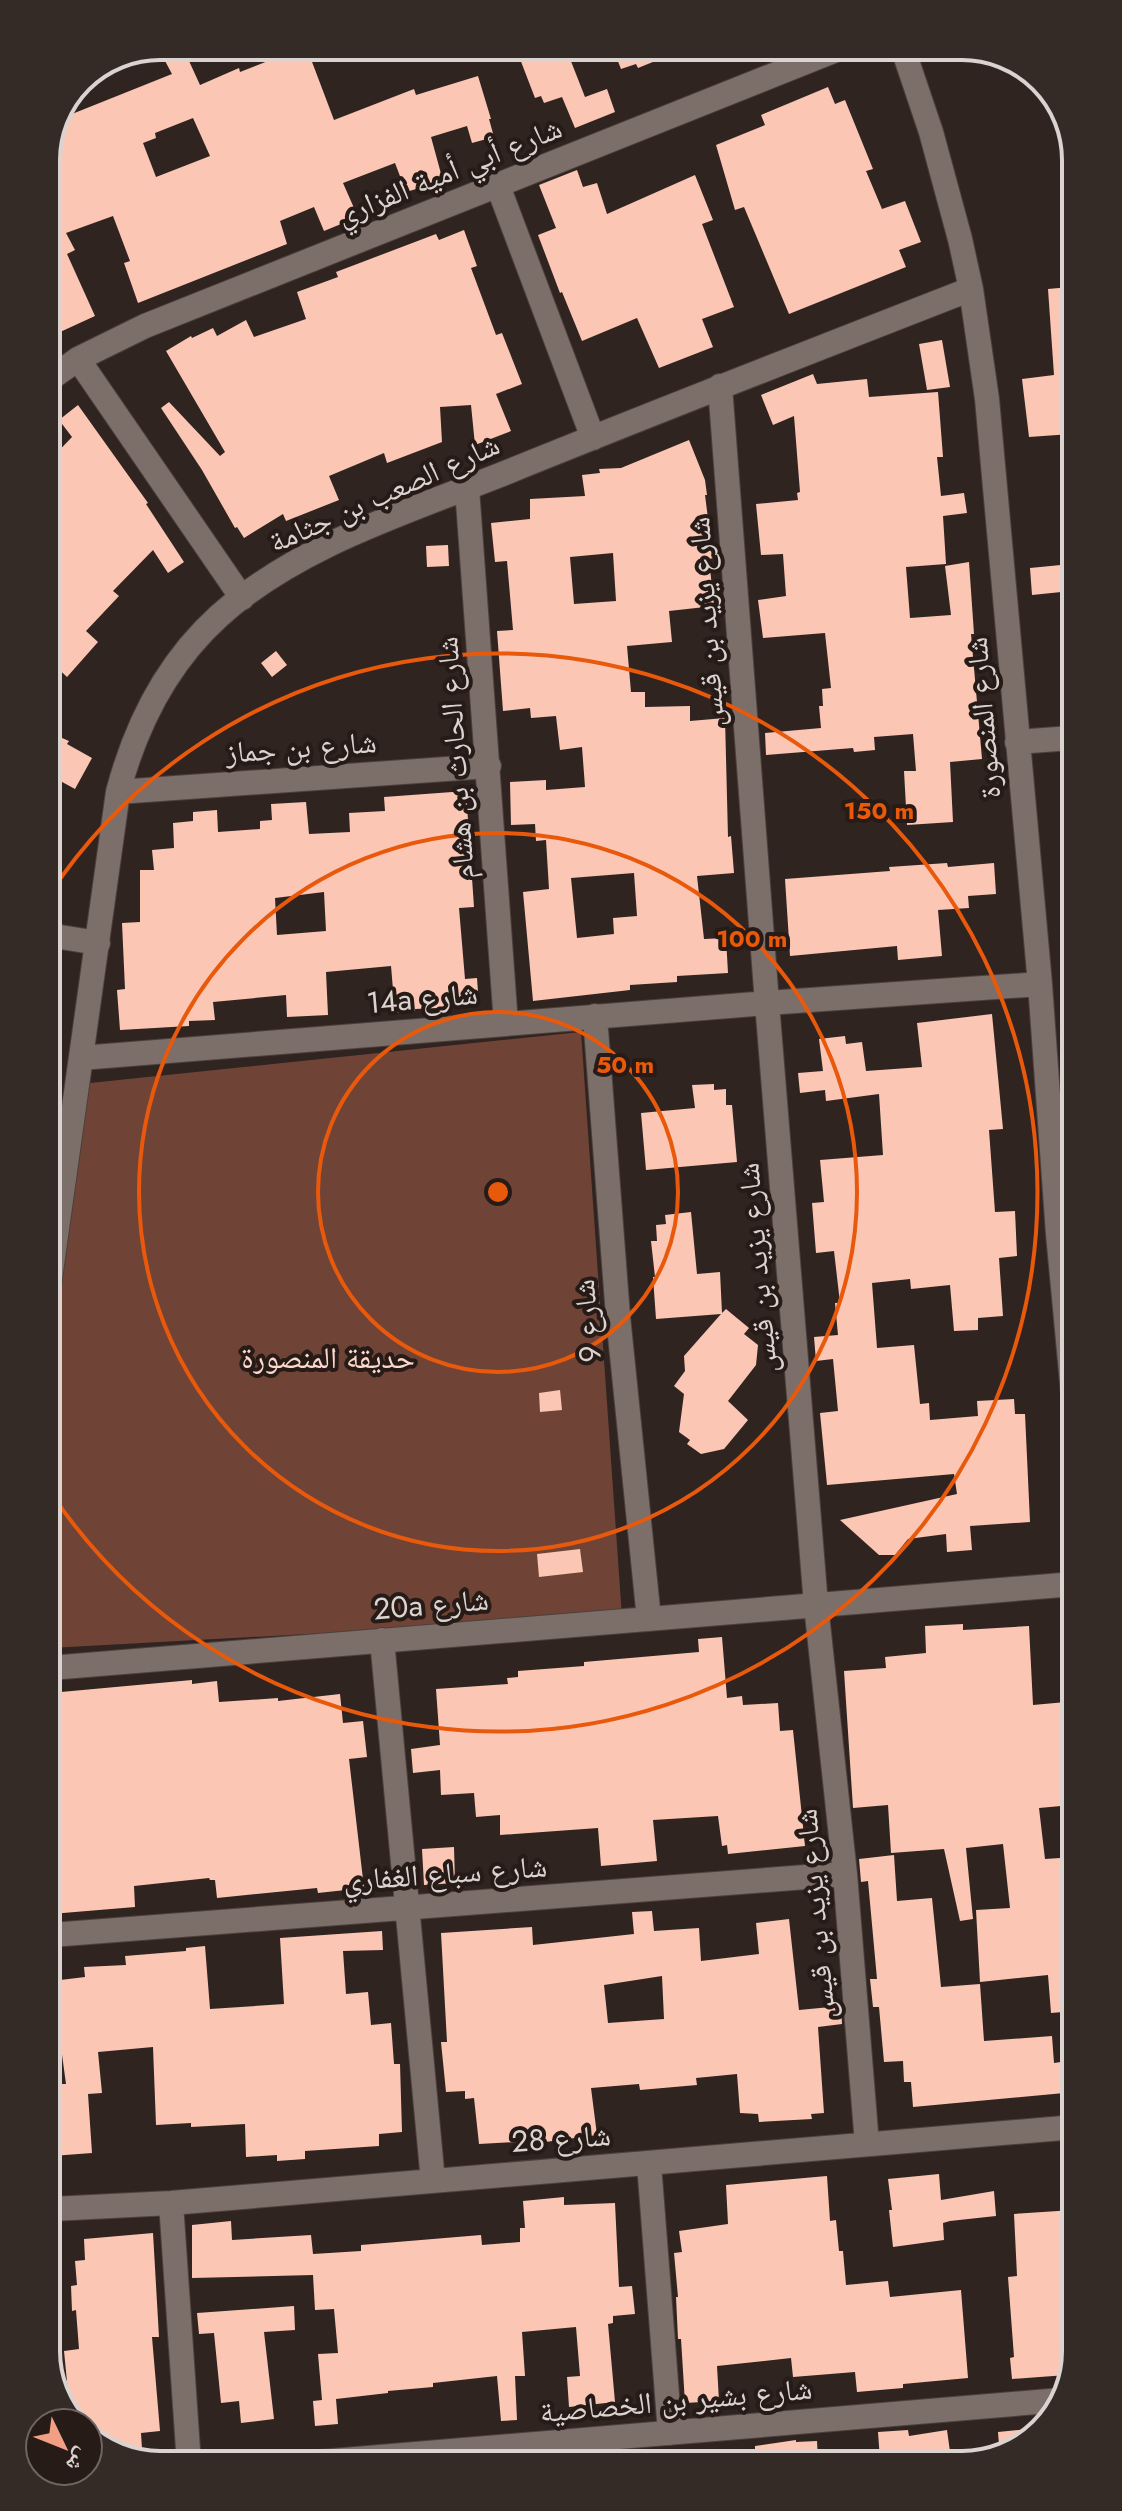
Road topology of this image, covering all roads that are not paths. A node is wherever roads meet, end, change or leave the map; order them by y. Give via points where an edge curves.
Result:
1 (811, 60) edge
2 (907, 60) edge
3 (498, 186) junction
4 (971, 289) junction
5 (78, 359) junction
6 (60, 372) edge
7 (720, 386) junction
8 (593, 438) junction
9 (467, 488) junction
10 (242, 598) junction
11 (1062, 739) edge
12 (1017, 742) junction
13 (489, 766) junction
14 (118, 792) junction
15 (60, 937) edge
16 (98, 943) junction
17 (1040, 984) junction
18 (767, 1003) junction
19 (595, 1016) junction
20 (506, 1024) junction
21 (81, 1058) junction
22 (1062, 1204) edge
23 (60, 1208) edge
24 (1062, 1585) edge
25 (816, 1605) junction
26 (649, 1619) junction
27 (382, 1640) junction
28 (60, 1667) edge
29 (845, 1874) junction
30 (408, 1908) junction
31 (60, 1934) edge
32 (1062, 2128) edge
33 (867, 2144) junction
34 (649, 2164) junction
35 (433, 2181) junction
36 (171, 2203) junction
37 (60, 2209) edge
38 (1048, 2401) edge
39 (670, 2433) junction
40 (188, 2451) edge
41 (453, 2451) edge

1 - 3 street, شارع أبي أمية الفزاري
2 - 4 street, شارع المنصورة via 947,185
3 - 5 street, شارع أبي أمية الفزاري via 145,326
3 - 8 street
4 - 7 street, شارع الصعب بن جثامة
4 - 12 street, شارع المنصورة via 987,399
5 - 6 street, شارع أبي أمية الفزاري
5 - 10 street
7 - 8 street, شارع الصعب بن جثامة
7 - 18 street, شارع يزيد بن قيس
8 - 9 street, شارع الصعب بن جثامة
9 - 10 street, شارع الصعب بن جثامة via 333,544
9 - 13 street, شارع الحارث بن هشام
10 - 14 street, شارع الصعب بن جثامة via 199,636 163,682 136,734
11 - 12 street
12 - 17 street, شارع المنصورة
13 - 14 street, شارع بن جماز
13 - 20 street, شارع الحارث بن هشام
14 - 16 street, شارع الصعب بن جثامة
15 - 16 street
16 - 21 street, شارع الصعب بن جثامة
17 - 18 street, 14a شارع
17 - 22 street, شارع المنصورة
18 - 19 street, 14a شارع
18 - 25 street, شارع يزيد بن قيس
19 - 20 street, 14a شارع
19 - 26 street, شارع 9
20 - 21 street, 14a شارع
21 - 23 street, شارع الصعب بن جثامة
24 - 25 street, 20a شارع
25 - 26 street, 20a شارع
25 - 29 street, شارع يزيد بن قيس
26 - 27 street, 20a شارع
27 - 28 street, 20a شارع
27 - 30 street
29 - 30 street, شارع سباع الغفاري
29 - 33 street, شارع يزيد بن قيس
30 - 31 street, شارع سباع الغفاري
30 - 35 street
32 - 33 street, شارع 28
33 - 34 street, شارع 28
34 - 35 street, شارع 28
34 - 39 street
35 - 36 street, شارع 28
36 - 37 street, شارع 28
36 - 40 street
38 - 39 street, شارع بشير بن الخصاصية
39 - 41 street, شارع بشير بن الخصاصية

